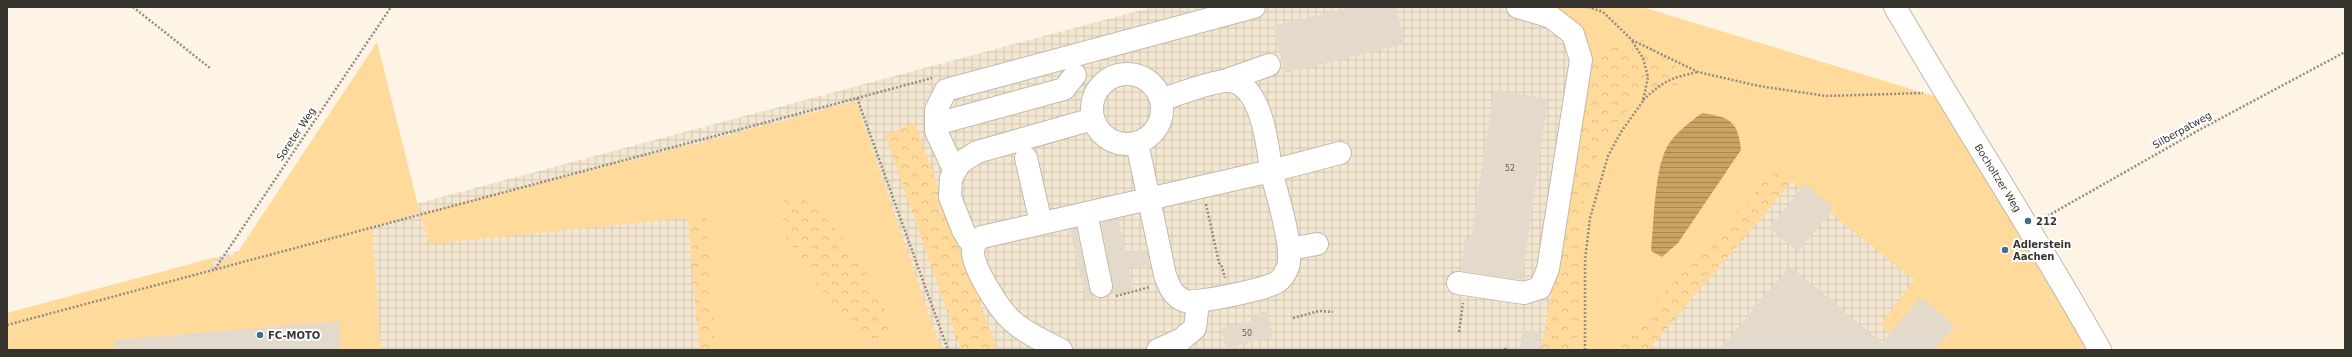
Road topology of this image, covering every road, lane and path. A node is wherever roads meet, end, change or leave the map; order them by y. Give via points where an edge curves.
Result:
1 (133, 7) edge
2 (391, 7) edge
3 (1254, 7) edge
4 (1518, 7) edge
5 (1588, 7) edge
6 (1895, 7) edge
7 (1632, 40) junction
8 (2345, 52) edge
9 (1073, 66) junction
10 (210, 68) dead end
11 (1698, 72) junction
12 (934, 77) dead end
13 (1939, 84) junction
14 (1100, 88) junction
15 (857, 98) junction
16 (1161, 100) junction
17 (1643, 100) junction
18 (1093, 119) junction
19 (936, 124) junction
20 (1136, 143) junction
21 (1340, 153) dead end
22 (1026, 158) dead end
23 (954, 170) junction
24 (1272, 171) junction
25 (1202, 186) junction
26 (1148, 199) junction
27 (1086, 213) junction
28 (1041, 223) junction
29 (2028, 227) junction
30 (975, 244) junction
31 (1317, 244) dead end
32 (1289, 249) junction
33 (215, 269) junction
34 (1225, 279) dead end
35 (1168, 283) junction
36 (1458, 283) dead end
37 (1108, 291) joint
38 (1198, 302) junction
39 (1333, 312) dead end
40 (1293, 318) dead end
41 (7, 325) edge
42 (1506, 346) dead end
43 (948, 350) edge
44 (1061, 350) edge
45 (1158, 350) edge
46 (1505, 350) edge
47 (1585, 350) edge
48 (2100, 350) edge

1 - 10 path
2 - 33 path, Soreter Weg
3 - 9 street
4 - 36 street via 1551,17 1573,34 1581,60 1548,269 1540,288 1524,293
5 - 7 path via 1603,12
6 - 13 street, Bocholtzer Weg
7 - 11 path
7 - 17 path via 1643,58 1648,77
8 - 29 path, Silberpatweg via 2199,130
9 - 14 street
9 - 19 street via 1064,89
9 - 19 street via 946,90 936,110
11 - 13 path via 1759,86 1826,96 1923,93
11 - 17 path via 1662,83
12 - 15 path
13 - 29 street, Bocholtzer Weg
14 - 16 street via 1105,81 1118,75 1131,74 1144,78 1155,87
14 - 18 street via 1092,105
15 - 33 path
15 - 43 path
16 - 20 street via 1162,113 1158,126 1149,137
16 - 24 street via 1224,81 1239,83 1257,75 1257,105
17 - 47 path via 1608,156 1590,218 1585,260
18 - 20 street via 1099,131 1110,140 1123,144
18 - 23 street via 970,154
19 - 23 street via 936,131
20 - 26 street
21 - 24 street
22 - 28 street
23 - 30 street via 950,197 962,230
24 - 25 street
24 - 32 street
25 - 26 street
25 - 34 path
26 - 27 street
26 - 35 street
27 - 28 street
27 - 37 street
28 - 30 street via 982,237
29 - 48 street, Bocholtzer Weg
30 - 44 street via 973,253 986,284 1010,319 1034,337
31 - 32 street
32 - 38 street via 1287,269 1278,281
33 - 41 path
35 - 37 path
35 - 38 street via 1176,296 1184,301
38 - 45 street via 1195,328 1182,339
39 - 40 path via 1319,311
42 - 46 path

